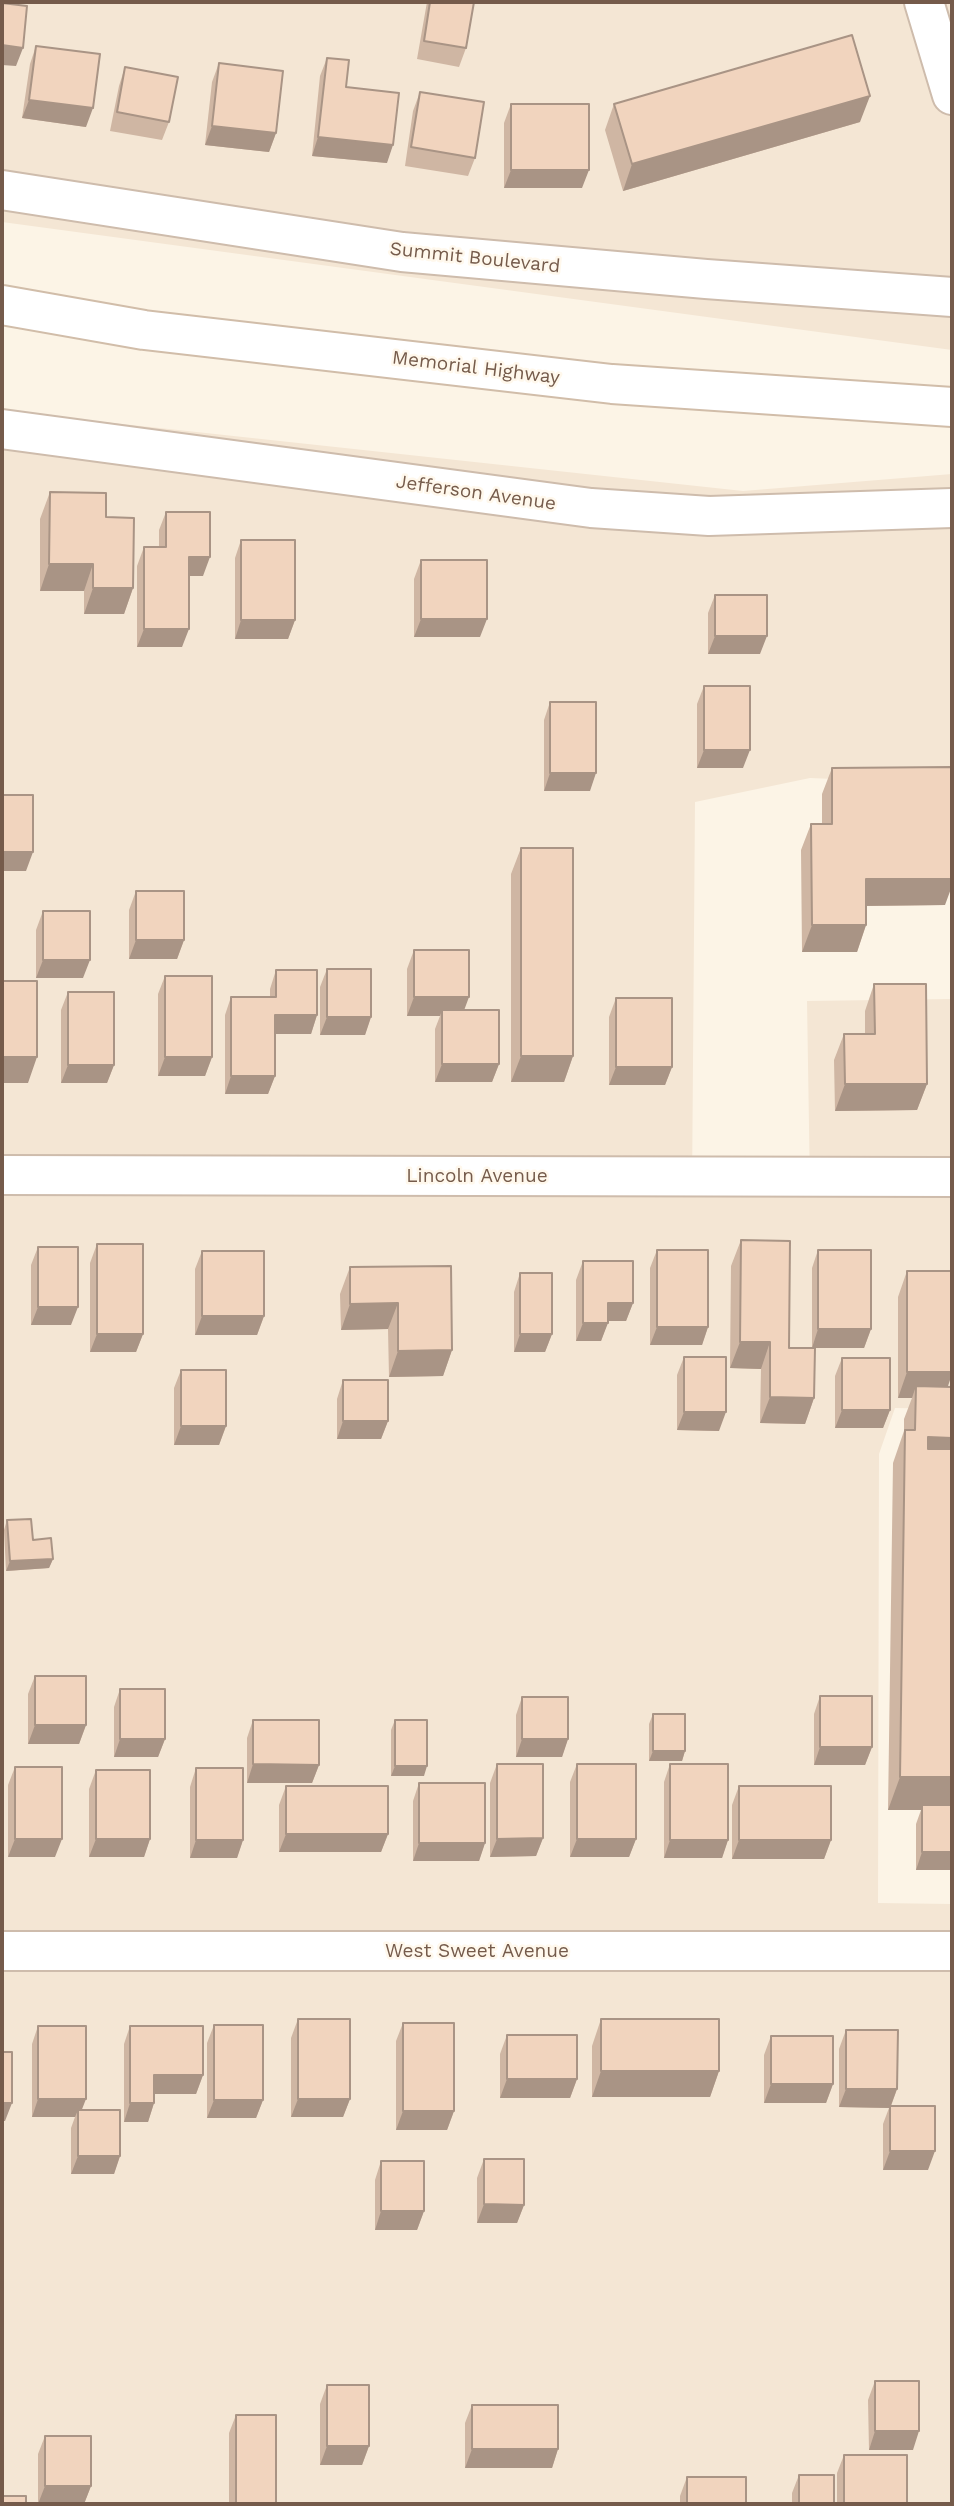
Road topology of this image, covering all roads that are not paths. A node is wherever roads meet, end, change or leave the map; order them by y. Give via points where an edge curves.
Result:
1 (924, 2) edge
2 (952, 95) edge
3 (2, 190) edge
4 (952, 297) edge
5 (2, 305) edge
6 (952, 407) edge
7 (2, 429) edge
8 (952, 508) edge
9 (2, 1175) edge
10 (952, 1177) edge
11 (2, 1951) edge
12 (952, 1951) edge

1 - 2 street
3 - 4 street, Summit Boulevard via 402,252
5 - 6 street, Memorial Highway via 144,330 612,384
7 - 8 street, Jefferson Avenue via 591,508 709,516
9 - 10 street, Lincoln Avenue
11 - 12 street, West Sweet Avenue

